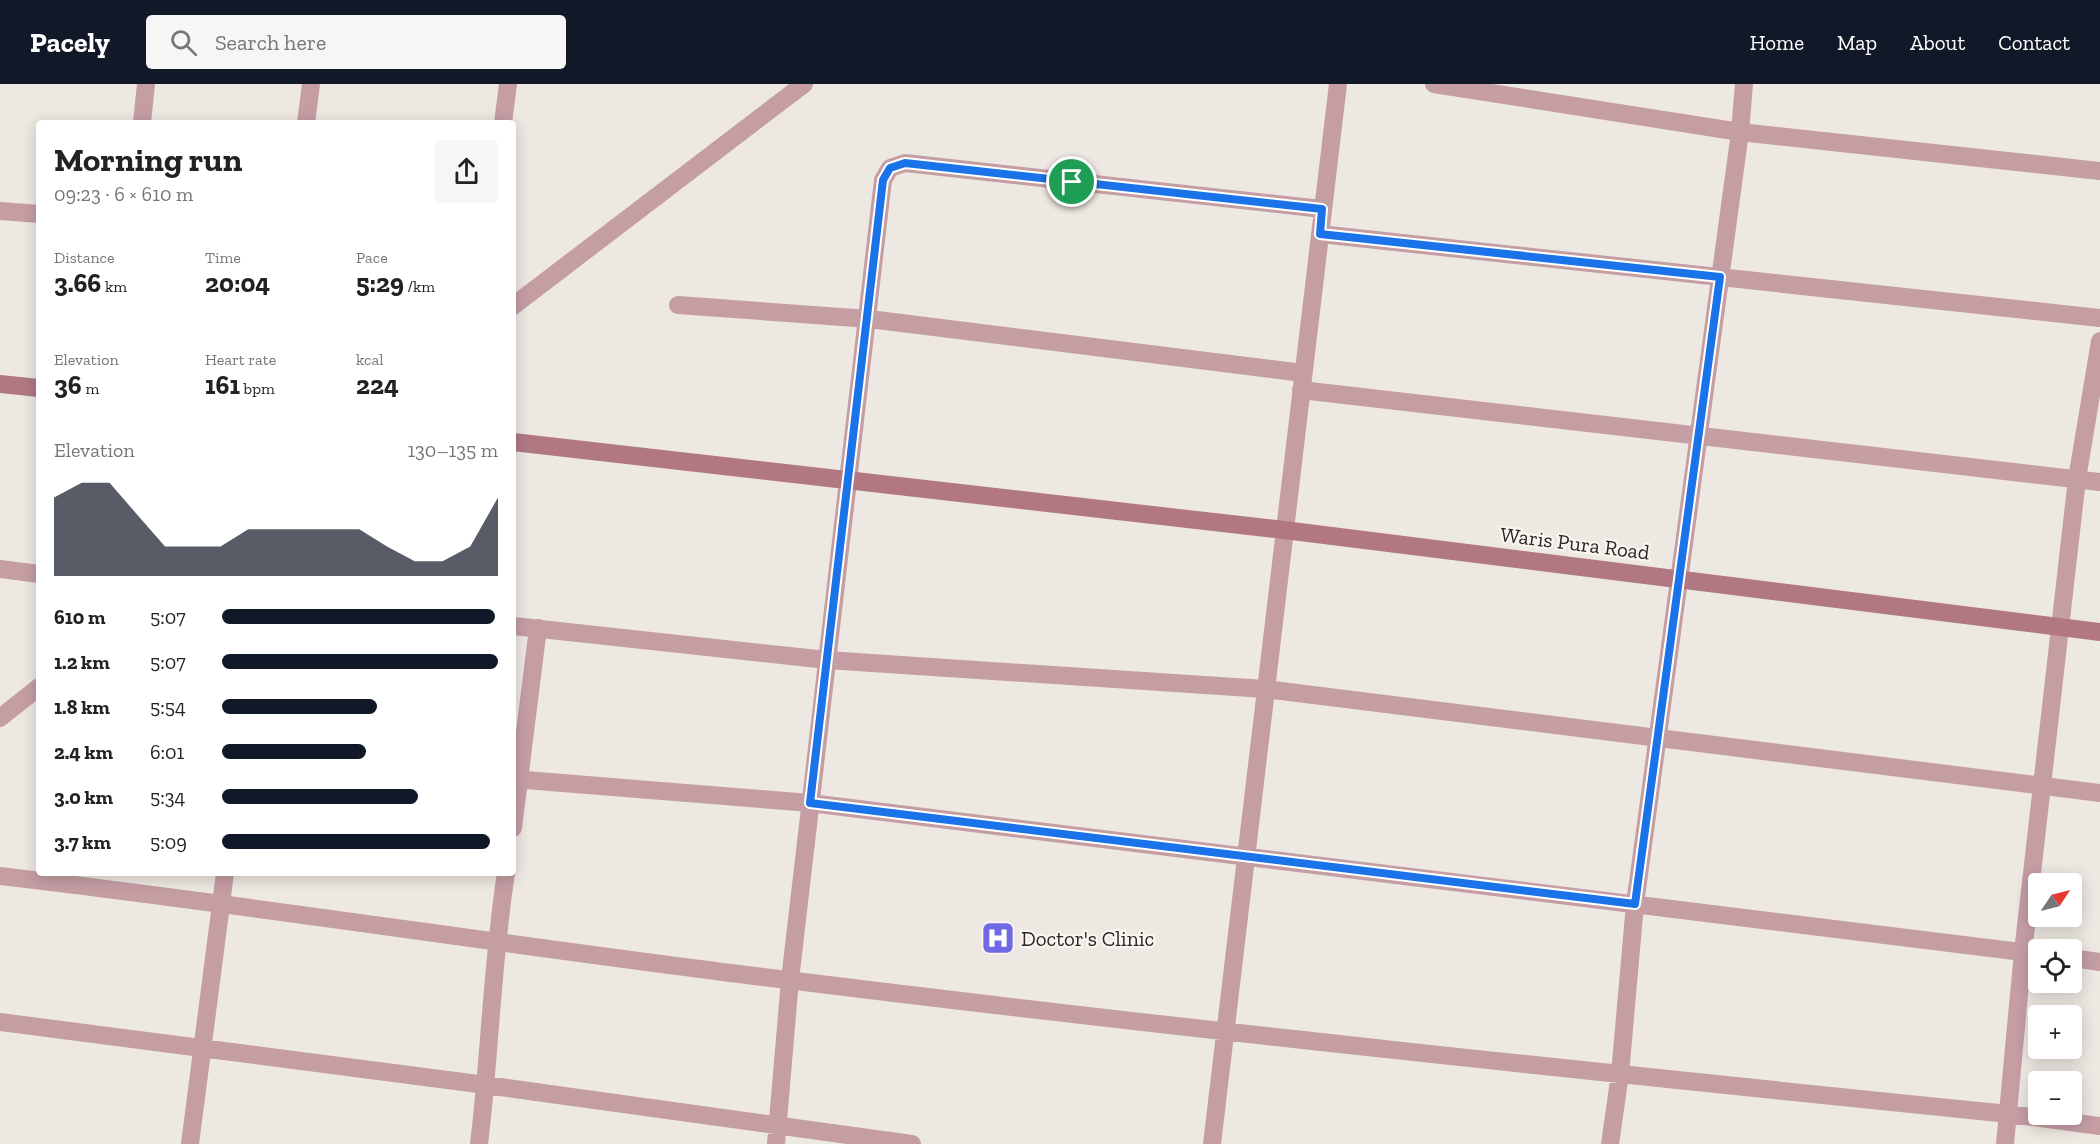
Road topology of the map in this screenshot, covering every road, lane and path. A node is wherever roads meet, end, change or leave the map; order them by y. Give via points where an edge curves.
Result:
1 (146, 84) edge
2 (310, 84) edge
3 (508, 84) edge
4 (804, 84) edge
5 (1338, 84) edge
6 (1434, 84) edge
7 (1744, 84) edge
8 (142, 120) edge
9 (306, 120) edge
10 (503, 120) edge
11 (1740, 132) junction
12 (2100, 171) edge
13 (1322, 209) junction
14 (0, 211) edge
15 (36, 214) edge
16 (1320, 234) junction
17 (1720, 277) junction
18 (516, 304) edge
19 (678, 305) dead end
20 (2100, 318) edge
21 (869, 319) junction
22 (2100, 341) edge
23 (1302, 382) junction
24 (0, 384) edge
25 (36, 388) edge
26 (1699, 436) junction
27 (516, 442) edge
28 (2077, 479) junction
29 (849, 480) junction
30 (2100, 482) edge
31 (1284, 530) junction
32 (0, 569) edge
33 (36, 574) edge
34 (1679, 579) junction
35 (516, 626) edge
36 (2060, 627) junction
37 (538, 628) junction
38 (2100, 632) edge
39 (827, 660) junction
40 (36, 689) edge
41 (1265, 689) junction
42 (3, 713) edge
43 (1658, 738) junction
44 (517, 780) edge
45 (2042, 786) junction
46 (2100, 793) edge
47 (810, 803) junction
48 (1245, 856) junction
49 (0, 876) edge
50 (225, 876) edge
51 (506, 876) edge
52 (221, 902) junction
53 (1635, 904) junction
54 (2032, 939) edge
55 (495, 941) junction
56 (2028, 953) edge
57 (2082, 959) edge
58 (2100, 962) edge
59 (2028, 975) edge
60 (789, 980) junction
61 (0, 1022) edge
62 (1226, 1033) junction
63 (201, 1047) junction
64 (1620, 1074) junction
65 (486, 1085) junction
66 (2009, 1114) junction
67 (2100, 1126) edge
68 (777, 1135) edge
69 (190, 1144) edge
70 (479, 1144) edge
71 (912, 1144) edge
72 (1212, 1144) edge
73 (1610, 1144) edge
74 (2005, 1144) edge

1 - 8 street
2 - 9 street
3 - 10 street
4 - 18 street
5 - 13 street
6 - 11 street
7 - 11 street
11 - 12 street
11 - 17 street
13 - 16 street
13 - 21 street via 905,163 890,168 883,180
14 - 15 street
16 - 17 street
16 - 23 street
17 - 20 street
17 - 26 street
19 - 21 street
21 - 23 street
21 - 29 street
22 - 28 street
23 - 26 street
23 - 31 street
24 - 25 main road
26 - 28 street
26 - 34 street
27 - 29 main road, Waris Pura Road
28 - 30 street
28 - 36 street
29 - 31 main road, Waris Pura Road
29 - 39 street
31 - 34 main road, Waris Pura Road
31 - 41 street
32 - 33 street
34 - 36 main road, Waris Pura Road
34 - 43 street
35 - 37 street
36 - 38 main road, Waris Pura Road
36 - 45 street
37 - 39 street
37 - 44 street
39 - 41 street
39 - 47 street
40 - 42 street
41 - 43 street
41 - 48 street
43 - 45 street
43 - 53 street
44 - 47 street
45 - 46 street
45 - 54 street
47 - 48 street
47 - 60 street
48 - 53 street
48 - 62 street
49 - 52 street
50 - 52 street
51 - 55 street
52 - 55 street
52 - 63 street
53 - 56 street
53 - 64 street
55 - 60 street
55 - 65 street
57 - 58 street
59 - 66 street
60 - 62 street
60 - 68 street
61 - 63 street
62 - 64 street
62 - 72 street
63 - 65 street
63 - 69 street
64 - 66 street
64 - 73 street
65 - 68 street
65 - 70 street
66 - 67 street
66 - 74 street
68 - 71 street

